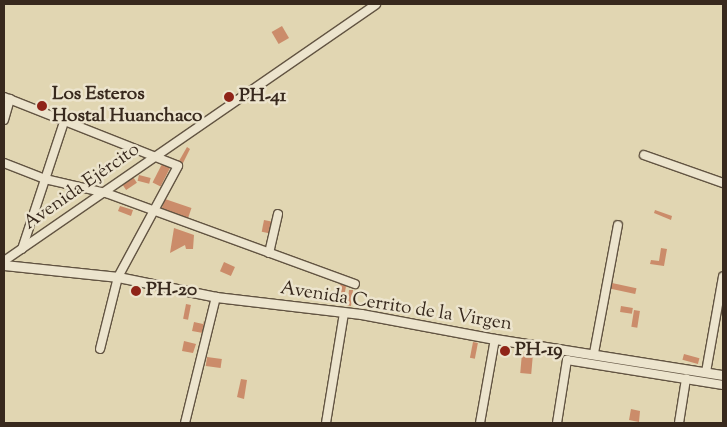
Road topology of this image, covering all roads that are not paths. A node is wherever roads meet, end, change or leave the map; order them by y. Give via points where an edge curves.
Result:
1 (376, 4) edge
2 (7, 98) edge
3 (4, 120) edge
4 (64, 122) junction
5 (157, 155) junction
6 (644, 155) dead end
7 (4, 164) edge
8 (45, 179) junction
9 (723, 183) edge
10 (106, 193) junction
11 (155, 210) junction
12 (278, 214) dead end
13 (618, 225) dead end
14 (22, 249) junction
15 (269, 253) junction
16 (4, 260) edge
17 (4, 264) edge
18 (118, 277) junction
19 (723, 277) edge
20 (355, 284) dead end
21 (216, 297) junction
22 (344, 313) junction
23 (495, 339) junction
24 (100, 349) dead end
25 (594, 353) junction
26 (706, 372) junction
27 (723, 375) edge
28 (686, 380) junction
29 (723, 385) edge
30 (185, 423) edge
31 (326, 423) edge
32 (480, 423) edge
33 (557, 423) edge
34 (679, 423) edge

1 - 5 street, Avenida Ejército
2 - 3 street
2 - 4 street
4 - 5 street
4 - 8 street
5 - 10 street, Avenida Ejército
5 - 11 street via 178,166
6 - 9 street
7 - 8 street
8 - 10 street
8 - 14 street
10 - 11 street
10 - 14 street, Avenida Ejército
11 - 15 street
11 - 18 street
12 - 15 street
13 - 25 street
14 - 16 street, Avenida Ejército
15 - 20 street
17 - 18 street, Avenida Cerrito de la Virgen
18 - 21 street, Avenida Cerrito de la Virgen
18 - 24 street
19 - 26 street
21 - 22 street, Avenida Cerrito de la Virgen
21 - 30 street
22 - 23 street, Avenida Cerrito de la Virgen
22 - 31 street
23 - 25 street, Avenida Cerrito de la Virgen
23 - 32 street
25 - 26 street, Avenida Cerrito de la Virgen
26 - 27 street, Avenida Cerrito de la Virgen
28 - 29 street
28 - 33 street via 568,360
28 - 34 street

